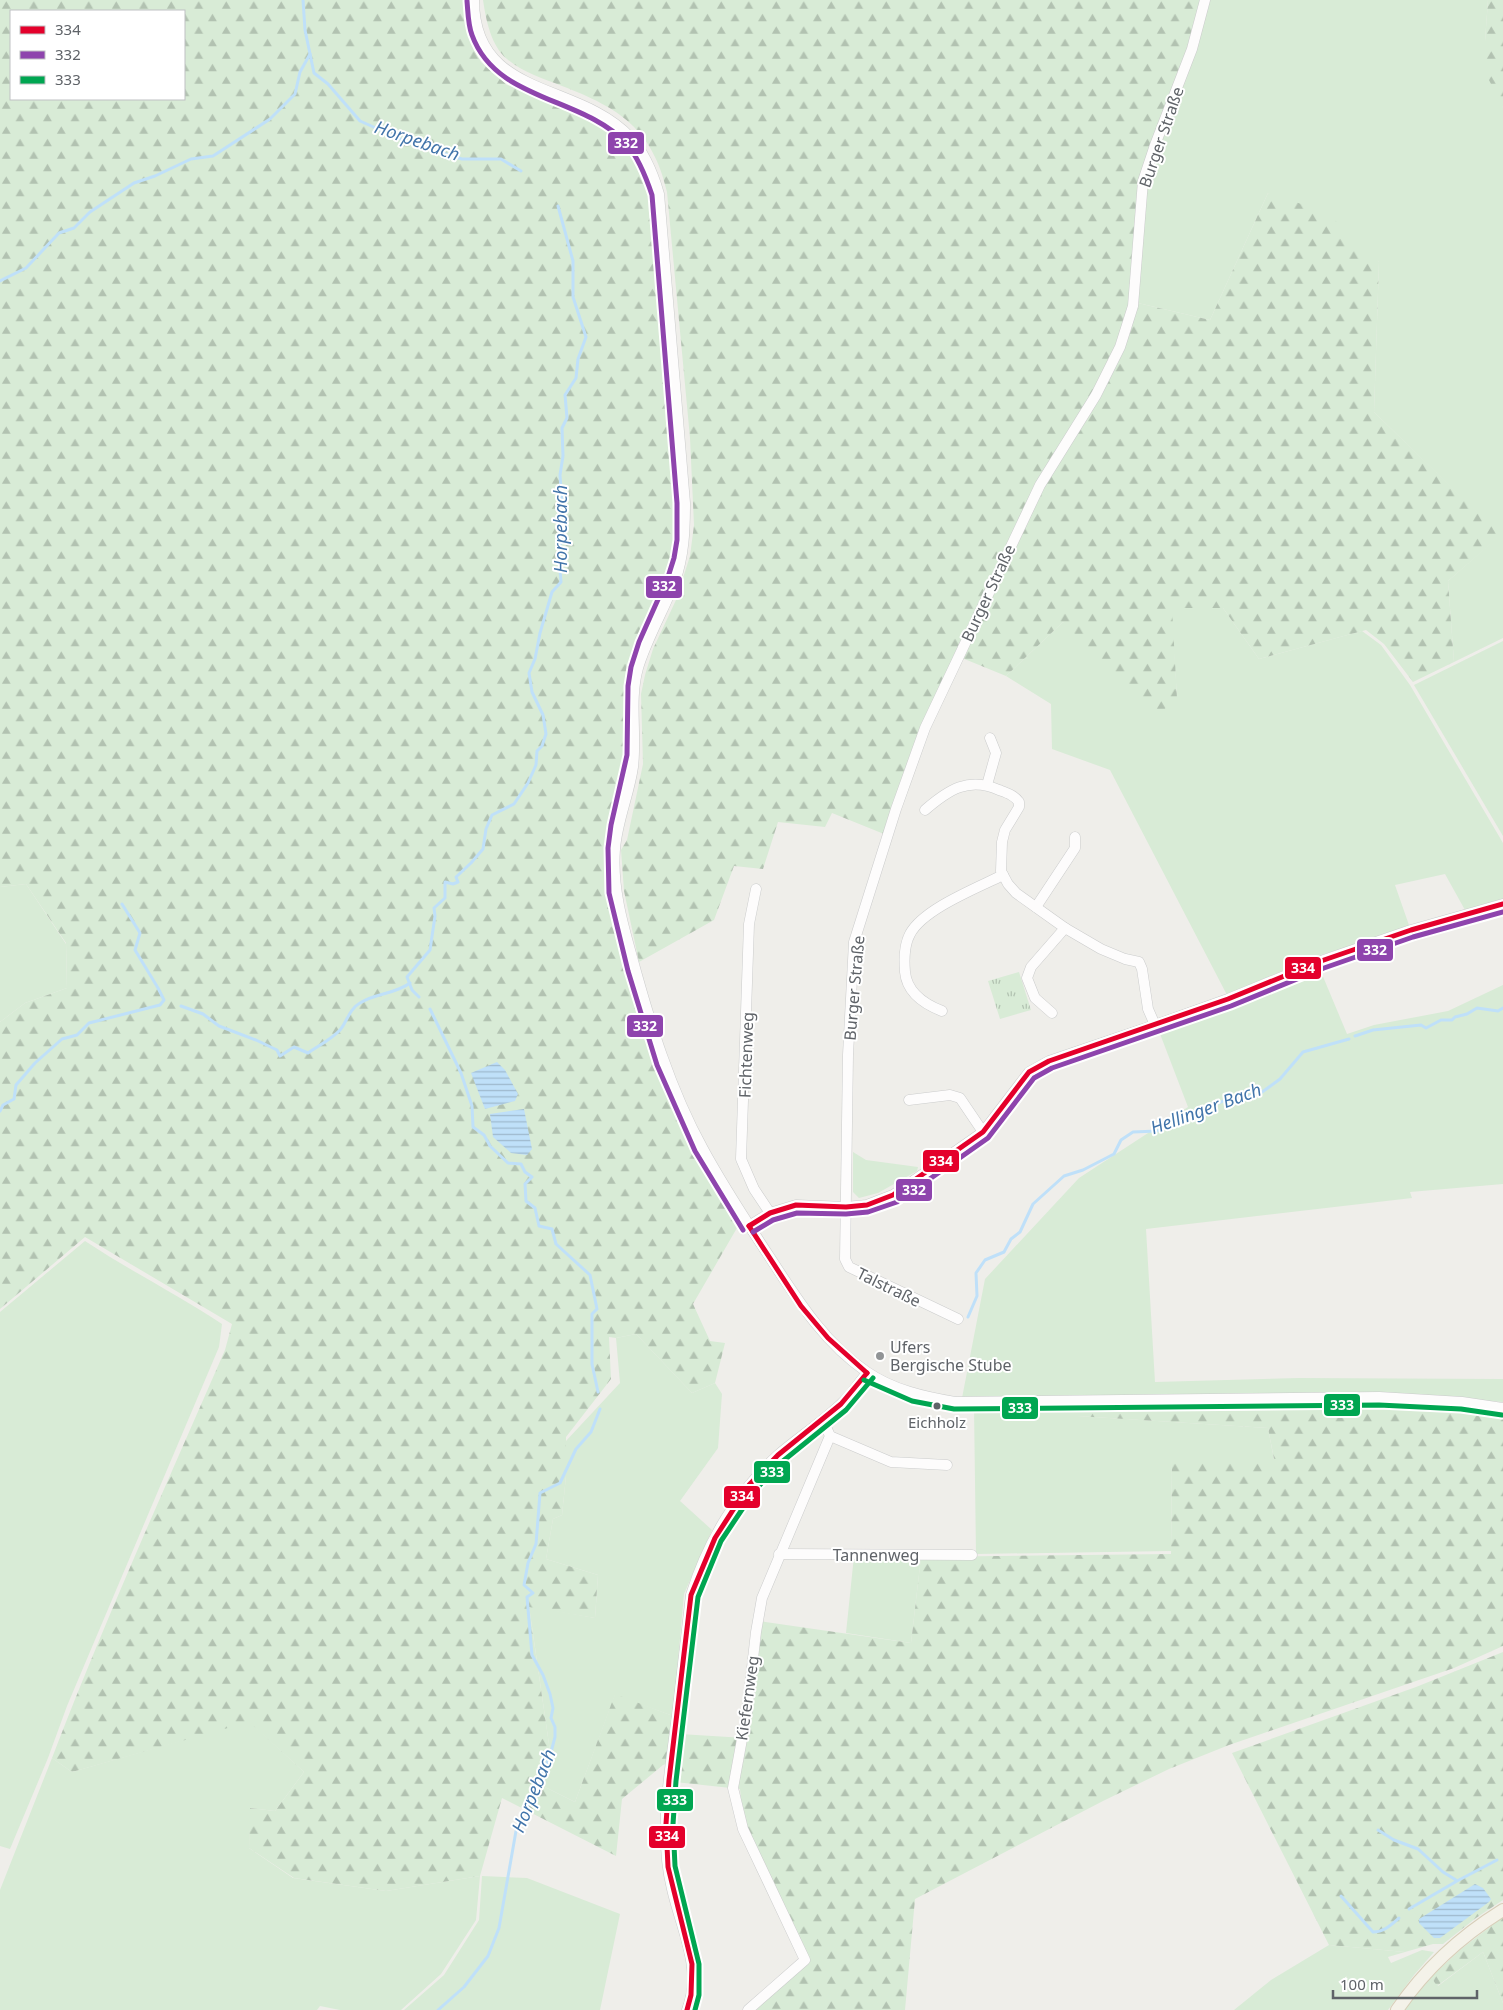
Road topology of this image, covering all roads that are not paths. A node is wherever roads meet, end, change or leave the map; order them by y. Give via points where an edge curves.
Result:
1 (474, 0) edge
2 (1205, 0) edge
3 (990, 738) dead end
4 (987, 785) junction
5 (925, 810) dead end
6 (1076, 837) dead end
7 (1003, 875) junction
8 (756, 889) dead end
9 (1503, 904) edge
10 (1036, 907) junction
11 (1065, 928) junction
12 (942, 1012) dead end
13 (1052, 1013) dead end
14 (1155, 1026) junction
15 (909, 1100) dead end
16 (983, 1132) junction
17 (846, 1207) junction
18 (770, 1214) junction
19 (749, 1226) junction
20 (958, 1319) dead end
21 (867, 1372) junction
22 (1503, 1408) edge
23 (823, 1420) junction
24 (830, 1436) junction
25 (947, 1465) dead end
26 (779, 1554) junction
27 (972, 1555) dead end
28 (1503, 1910) edge
29 (688, 2010) edge
30 (748, 2010) edge
31 (1397, 2010) edge

1 - 19 street via 480,38 494,60 516,76 588,108 619,127 646,159 659,194 686,503 684,541 675,580 638,668 632,770 614,849 614,870 624,930 664,1062 702,1148
2 - 17 street, Burger Straße via 1192,49 1143,181 1133,306 1123,340 1113,364 1028,509 925,728 854,942
3 - 4 street via 996,753
4 - 5 street via 957,787
4 - 7 street via 1016,797 1019,802 1002,842
6 - 10 street via 1076,848
7 - 10 street via 1016,893
7 - 12 street via 940,907 910,933 904,961 909,988 917,998
8 - 18 street, Fichtenweg via 749,924 741,1159 754,1190
9 - 14 street via 1402,933 1321,961
10 - 11 street
11 - 13 street via 1031,968 1027,978 1035,998
11 - 14 street via 1101,949 1139,962 1148,1009
14 - 16 street via 1049,1062 1029,1072
15 - 16 street via 950,1095 960,1098
16 - 17 street via 893,1195 875,1203
17 - 18 street via 796,1205
17 - 20 street, Talstraße via 845,1259 849,1267
18 - 19 street
19 - 21 street via 801,1306 828,1338
21 - 22 street via 914,1394 955,1402 1379,1397
21 - 23 street via 848,1397
23 - 24 street
23 - 29 street via 777,1456 735,1502 711,1545 691,1595 668,1788 666,1837 671,1888 694,1973 693,1996
24 - 25 street via 891,1462
24 - 26 street, Kiefernweg
26 - 27 street, Tannenweg
26 - 30 street, Kiefernweg via 762,1598 733,1788 743,1829 805,1960
28 - 31 main road via 1453,1946

